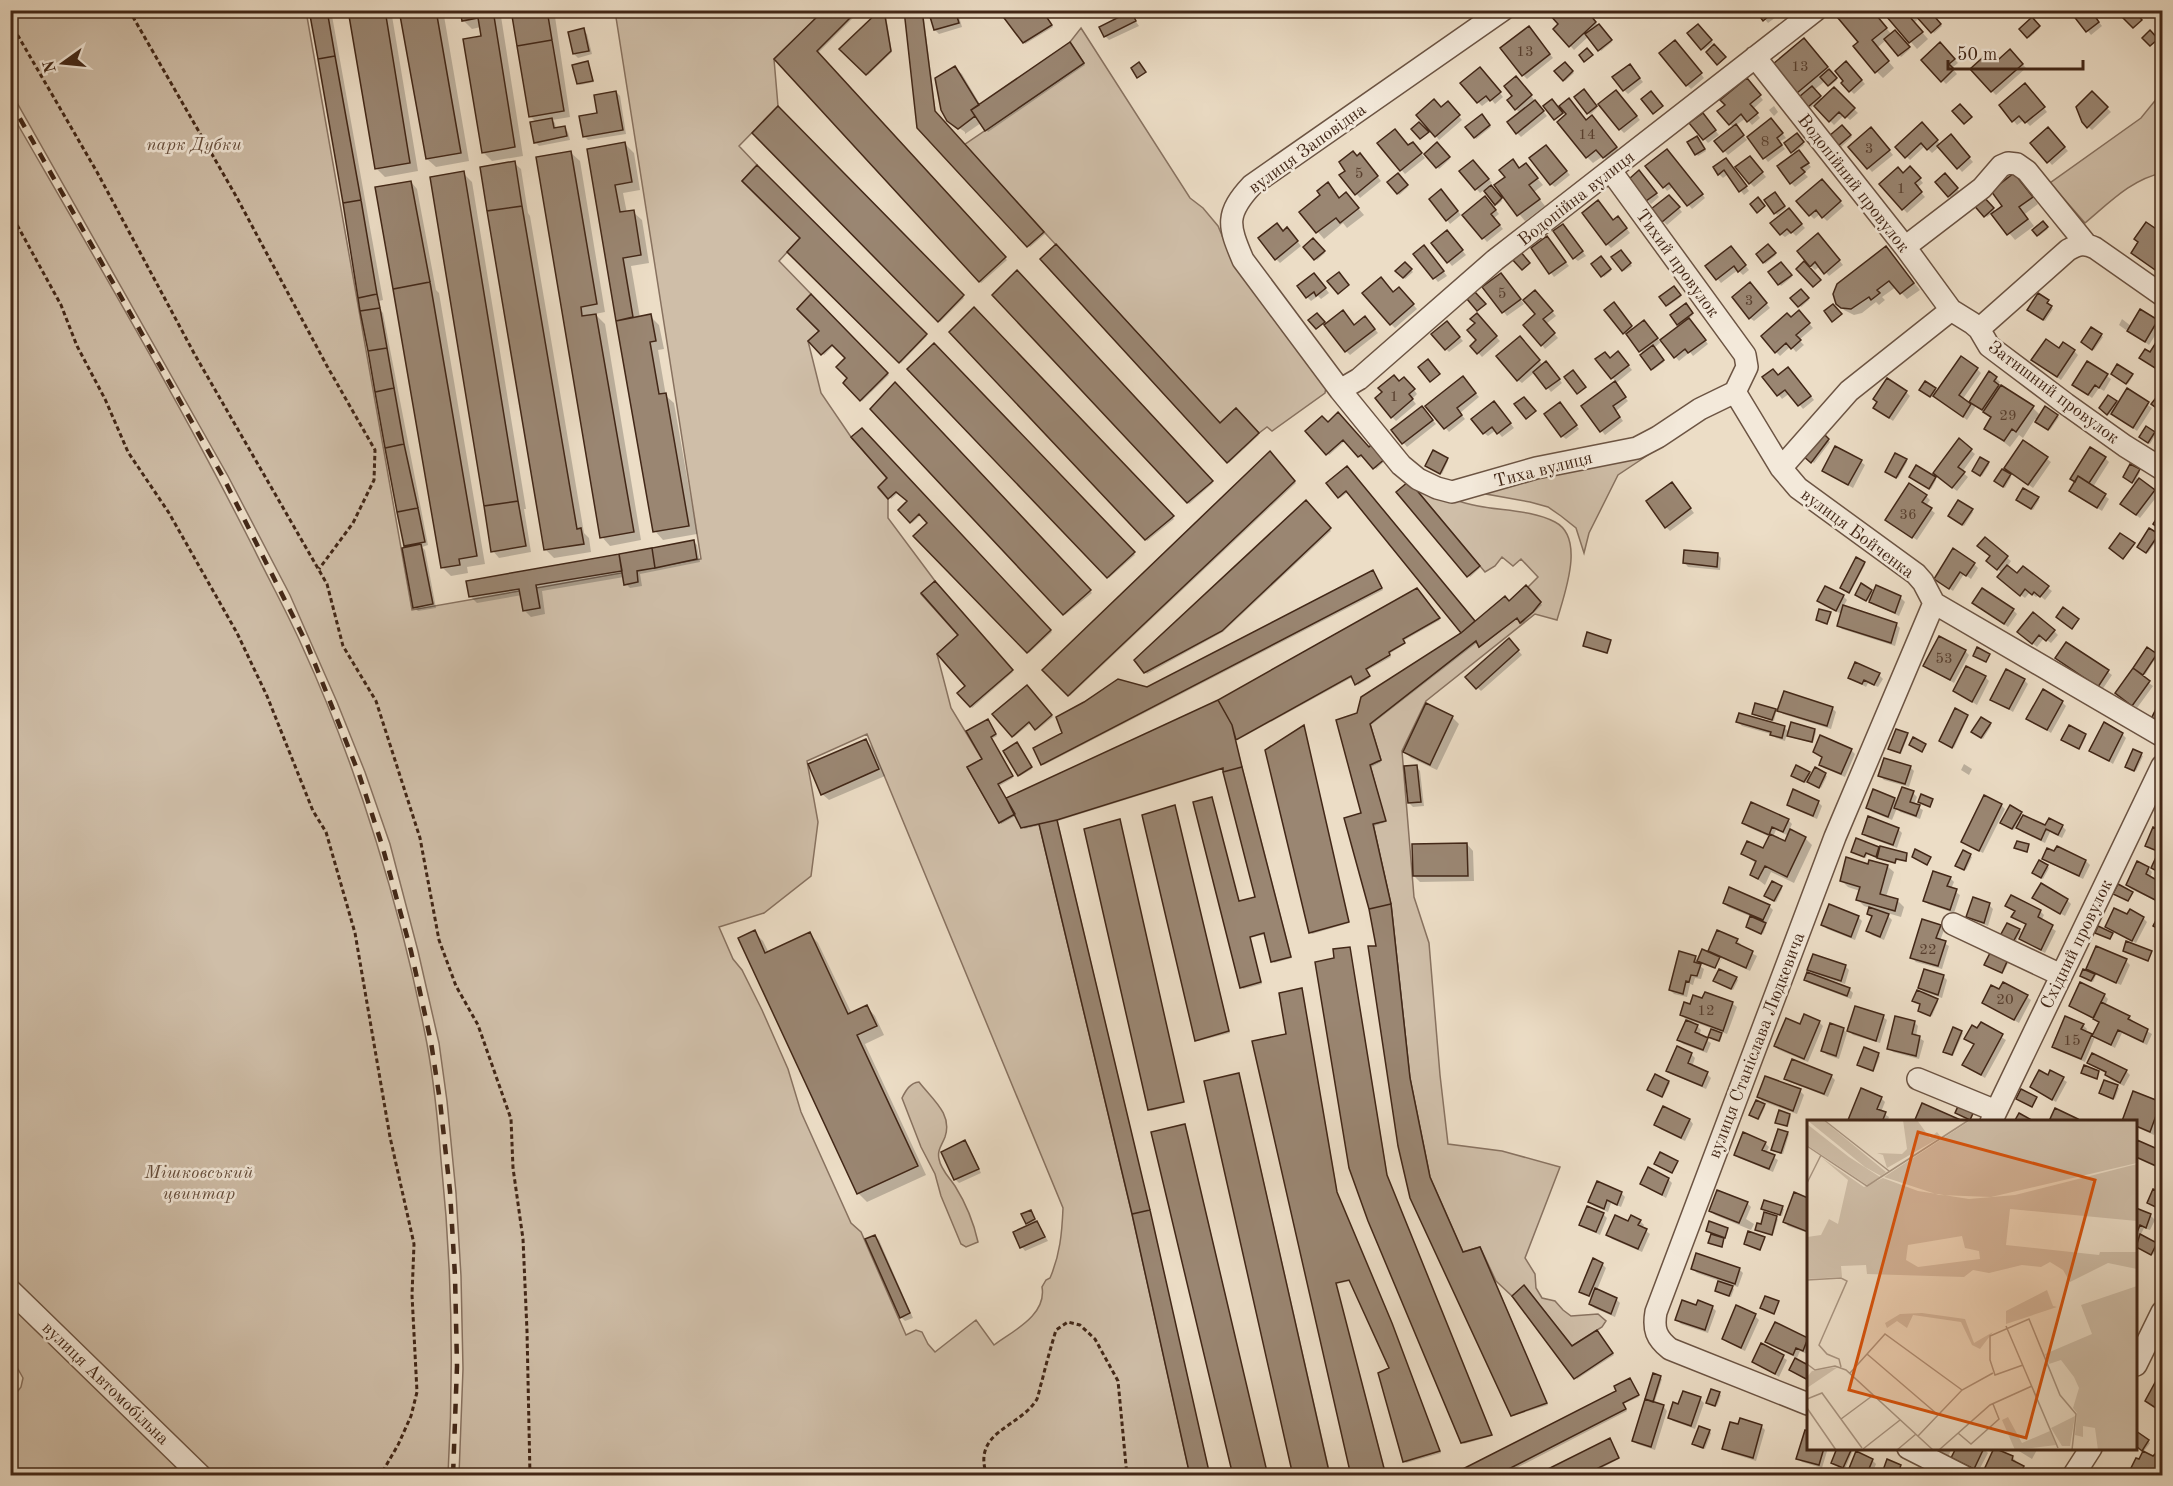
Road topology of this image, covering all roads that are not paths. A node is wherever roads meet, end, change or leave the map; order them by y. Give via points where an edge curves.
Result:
1 (1503, 10) edge
2 (1816, 10) edge
3 (1755, 57) junction
4 (1611, 171) junction
5 (2081, 245) junction
6 (1905, 247) junction
7 (2163, 295) edge
8 (1951, 310) junction
9 (1979, 329) junction
10 (1340, 390) junction
11 (1735, 392) junction
12 (1780, 468) junction
13 (2163, 469) edge
14 (1934, 603) junction
15 (2163, 736) edge
16 (2163, 766) edge
17 (1953, 924) dead end
18 (2061, 975) junction
19 (1918, 1079) dead end
20 (1994, 1116) edge
21 (10, 1290) edge
22 (2163, 1312) edge
23 (2137, 1363) edge
24 (1807, 1403) edge
25 (1910, 1450) edge
26 (2090, 1450) edge
27 (201, 1476) edge
28 (1963, 1476) edge
29 (2073, 1476) edge

1 - 10 street, вулиця Заповідна via 1252,185 1232,214 1233,234 1243,260
2 - 3 street, Водопійна вулиця
3 - 4 street, Водопійна вулиця
3 - 6 street, Водопійний провулок
4 - 10 street, Водопійна вулиця via 1495,260 1359,379
4 - 11 street, Тихий провулок via 1745,355 1748,367
5 - 6 street via 2027,171 2008,163
5 - 7 street via 2095,248
5 - 9 street via 2068,250
6 - 8 street, Водопійний провулок
8 - 9 street, Затишний провулок
8 - 12 street via 1850,391
9 - 13 street, Затишний провулок via 1989,346
10 - 11 street, Тиха вулиця via 1401,465 1419,479 1452,492 1536,468 1637,448
11 - 12 street, вулиця Бойченка
12 - 14 street, вулиця Бойченка via 1798,488 1916,574
14 - 15 street, вулиця Бойченка
14 - 24 street, вулиця Станіслава Людкевича via 1835,837 1656,1312 1656,1335 1670,1349
16 - 18 street, Східний провулок
17 - 18 street
18 - 20 street, Східний провулок
19 - 20 street
21 - 27 street, вулиця Автомобільна
22 - 23 street
25 - 28 street
26 - 29 street

